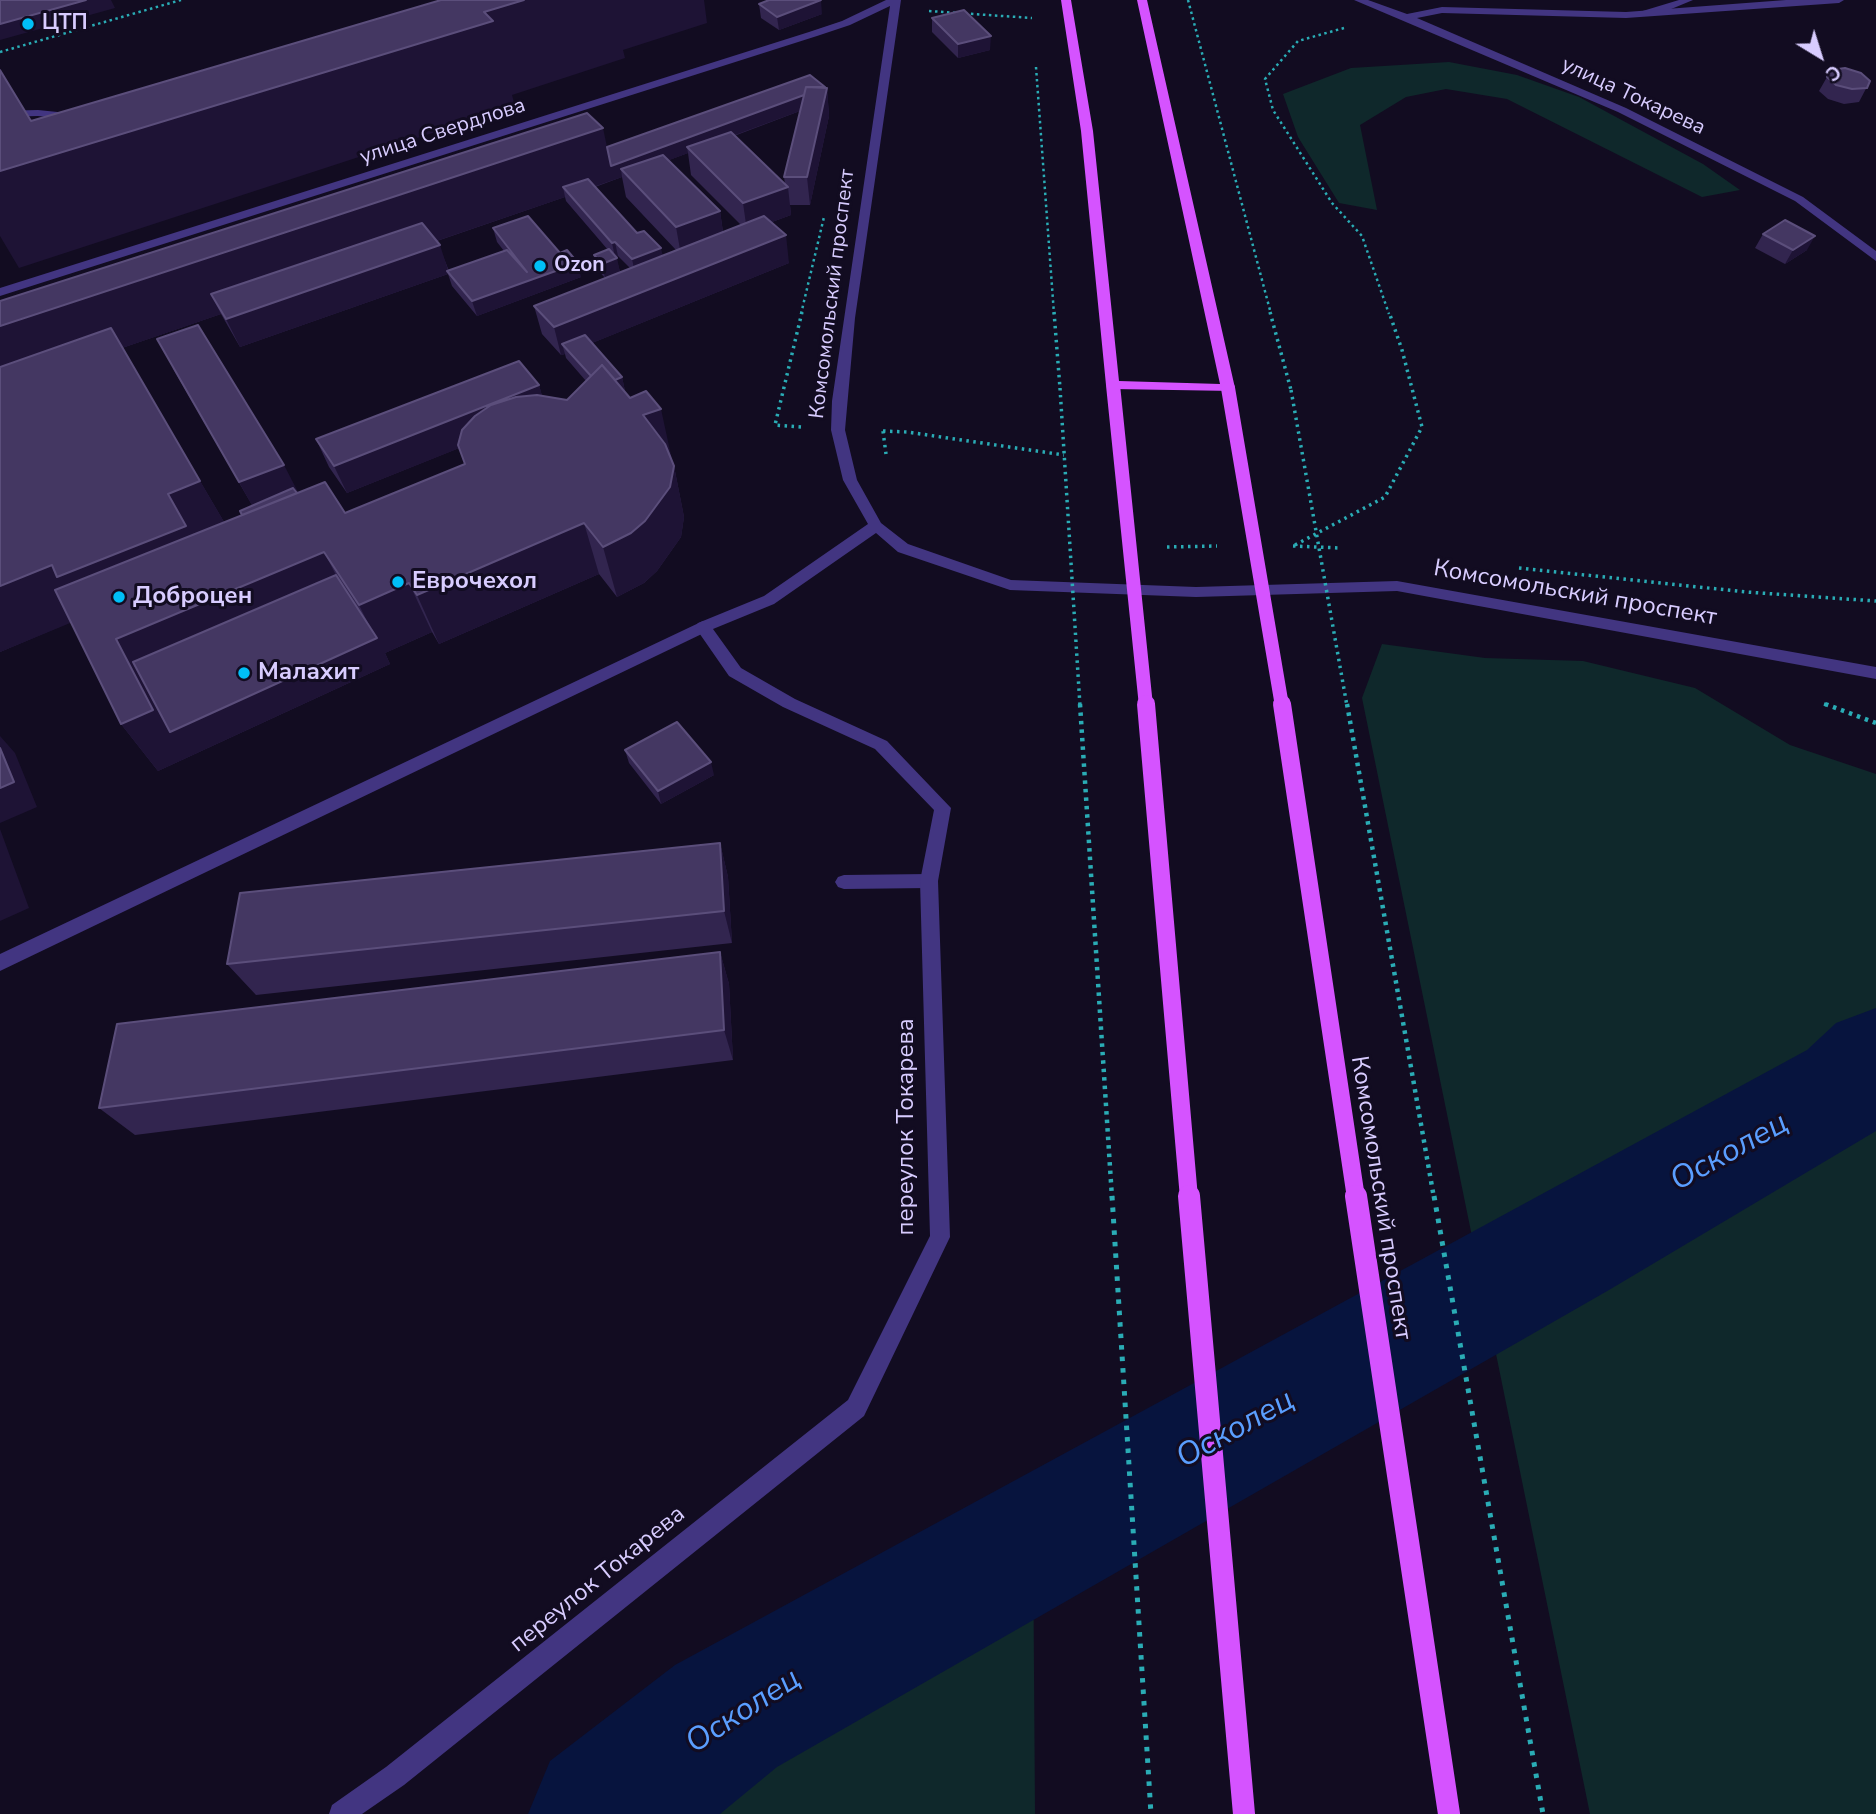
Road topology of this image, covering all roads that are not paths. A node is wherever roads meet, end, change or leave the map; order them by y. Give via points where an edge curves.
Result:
1 (895, 0) edge
2 (1142, 0) edge
3 (1359, 0) edge
4 (1688, 0) edge
5 (1839, 0) edge
6 (1064, 2) edge
7 (1626, 15) junction
8 (1406, 17) junction
9 (0, 114) edge
10 (90, 119) edge
11 (1876, 257) edge
12 (0, 292) edge
13 (1113, 385) junction
14 (1228, 388) junction
15 (876, 526) junction
16 (703, 627) junction
17 (1876, 674) edge
18 (929, 881) junction
19 (845, 882) dead end
20 (0, 963) edge
21 (341, 1814) edge
22 (1244, 1814) edge
23 (1449, 1814) edge

1 - 12 street, улица Свердлова via 813,34
1 - 15 street, Комсомольский проспект via 839,401 838,430 850,480
2 - 14 main road, Комсомольский проспект
3 - 8 street, улица Токарева
4 - 7 street
5 - 7 street
6 - 13 main road via 1087,131
7 - 8 street via 1442,10
8 - 11 street, улица Токарева via 1622,110 1799,199
9 - 10 street
13 - 14 main road
13 - 22 main road, bridge
14 - 23 main road, Комсомольский проспект, bridge via 1281,700
15 - 16 street via 769,600
15 - 17 street, Комсомольский проспект via 904,548 1010,585 1196,592 1397,586
16 - 18 street, переулок Токарева via 735,672 789,704 881,745 943,808
16 - 20 street
18 - 19 street
18 - 21 street, переулок Токарева via 940,1237 856,1408 395,1776

